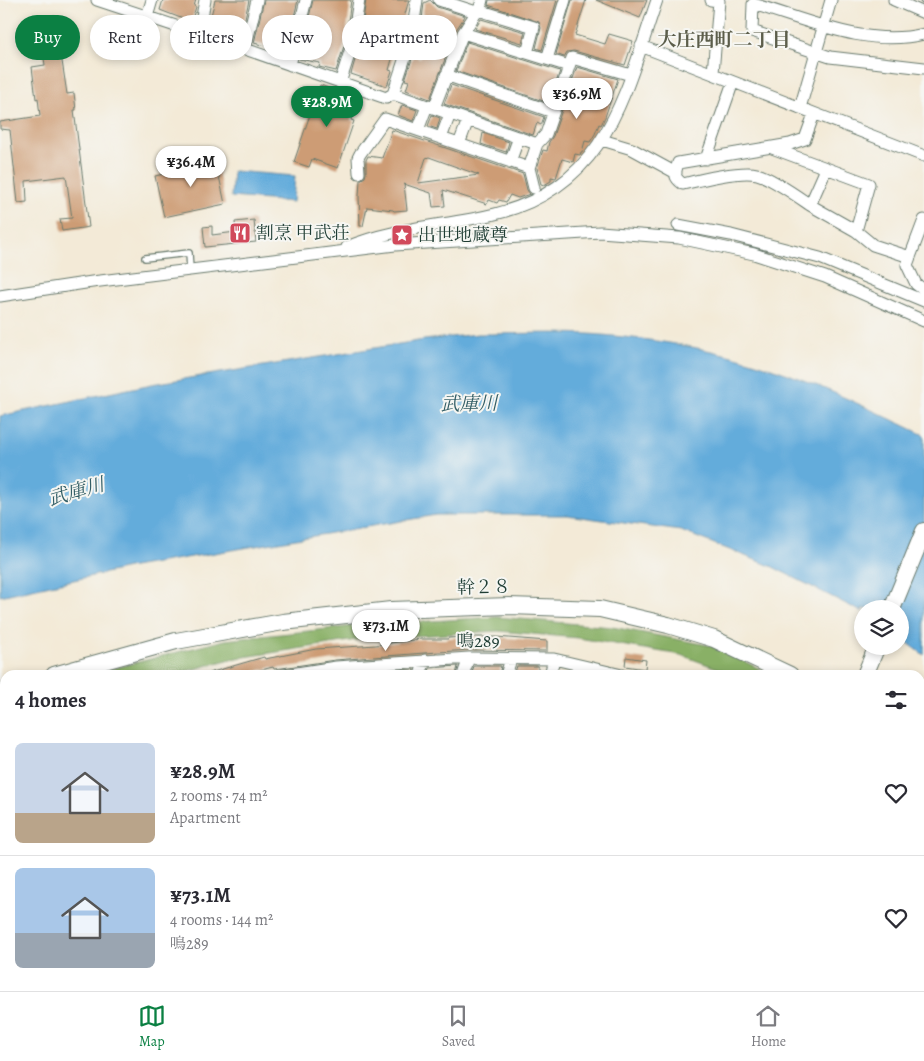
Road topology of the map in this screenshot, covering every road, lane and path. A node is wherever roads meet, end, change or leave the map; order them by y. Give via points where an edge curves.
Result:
1 (97, 0) edge
2 (152, 0) edge
3 (205, 0) edge
4 (256, 0) edge
5 (306, 0) edge
6 (359, 0) edge
7 (417, 0) edge
8 (565, 0) edge
9 (657, 0) edge
10 (711, 0) edge
11 (818, 0) edge
12 (894, 0) edge
13 (444, 1) edge
14 (830, 2) edge
15 (478, 7) edge
16 (924, 13) edge
17 (141, 15) edge
18 (148, 15) edge
19 (202, 15) edge
20 (252, 18) edge
21 (823, 27) junction
22 (463, 33) junction
23 (924, 34) edge
24 (641, 46) junction
25 (252, 51) edge
26 (527, 53) junction
27 (816, 54) junction
28 (547, 59) junction
29 (290, 65) junction
30 (569, 66) junction
31 (924, 68) edge
32 (713, 73) junction
33 (446, 75) junction
34 (631, 75) junction
35 (734, 82) junction
36 (340, 83) junction
37 (393, 94) junction
38 (431, 107) junction
39 (800, 108) junction
40 (553, 112) junction
41 (450, 114) junction
42 (814, 114) junction
43 (468, 120) junction
44 (418, 130) junction
45 (519, 137) junction
46 (441, 138) junction
47 (602, 140) junction
48 (459, 144) junction
49 (537, 144) junction
50 (771, 148) junction
51 (924, 156) edge
52 (706, 159) junction
53 (510, 162) junction
54 (529, 168) junction
55 (826, 169) junction
56 (676, 172) junction
57 (359, 173) dead end
58 (534, 188) dead end
59 (810, 205) junction
60 (924, 222) edge
61 (678, 225) dead end
62 (856, 231) junction
63 (346, 251) junction
64 (910, 257) junction
65 (145, 258) dead end
66 (190, 270) junction
67 (924, 290) edge
68 (0, 296) edge
69 (924, 302) edge
70 (924, 320) edge
71 (924, 531) edge
72 (896, 600) edge
73 (873, 655) edge
74 (469, 658) junction
75 (511, 659) junction
76 (554, 659) junction
77 (425, 660) junction
78 (382, 664) junction
79 (72, 670) edge
80 (341, 670) edge
81 (379, 670) edge
82 (422, 670) edge
83 (465, 670) edge
84 (508, 670) edge
85 (551, 670) edge
86 (601, 670) edge
87 (780, 670) edge
88 (867, 670) edge

1 - 17 street
2 - 18 street
3 - 19 street
4 - 20 street
5 - 29 street
6 - 36 street via 352,45
7 - 37 street via 412,36
8 - 28 street
9 - 24 street
10 - 32 street via 718,1
11 - 14 street
12 - 16 street
13 - 15 street
14 - 21 street
15 - 22 street
15 - 26 street via 534,27
21 - 23 street via 870,37
21 - 27 street
21 - 27 street via 753,4 752,31
22 - 26 street
22 - 33 street
24 - 32 street
24 - 34 street
25 - 29 street
26 - 28 street
27 - 31 street via 850,61
27 - 39 street
28 - 30 street
29 - 36 street
30 - 34 street via 572,58
30 - 40 street
32 - 35 street
33 - 38 street
33 - 40 street
34 - 47 street
35 - 39 street
35 - 52 street
36 - 37 street via 386,98
37 - 38 street
38 - 41 street
38 - 44 street
39 - 42 street
40 - 49 street via 546,134
41 - 43 street
41 - 46 street
42 - 50 street via 805,139
42 - 51 street
43 - 45 street
43 - 48 street
44 - 46 street
44 - 57 street via 385,119 358,158
45 - 49 street
45 - 53 street
46 - 48 street
47 - 56 street via 632,149
47 - 63 street via 576,172 527,203 495,214 371,237 346,247
48 - 53 street
49 - 54 street
50 - 52 street
50 - 55 street
52 - 56 street via 678,163
53 - 54 street
54 - 58 street
55 - 59 street
55 - 62 street via 869,184
56 - 59 street via 677,180 683,184 756,174
59 - 62 street
60 - 64 street via 917,247
61 - 69 street via 820,258
62 - 64 street via 873,246
63 - 66 street
63 - 70 street via 600,232 679,238 791,265
64 - 67 street via 907,265 916,284
65 - 66 lane via 190,253
66 - 68 street
71 - 72 street
73 - 88 street
74 - 75 street, 鳴289
74 - 77 street, 鳴289
74 - 83 street
75 - 76 street, 鳴289
75 - 84 street
76 - 85 street
76 - 86 street, 鳴289
77 - 78 street, 鳴289
77 - 82 street
78 - 80 street, 鳴289
78 - 81 street
79 - 87 street, 幹２８ via 176,642 283,622 392,610 509,606 600,609 658,622 714,638

